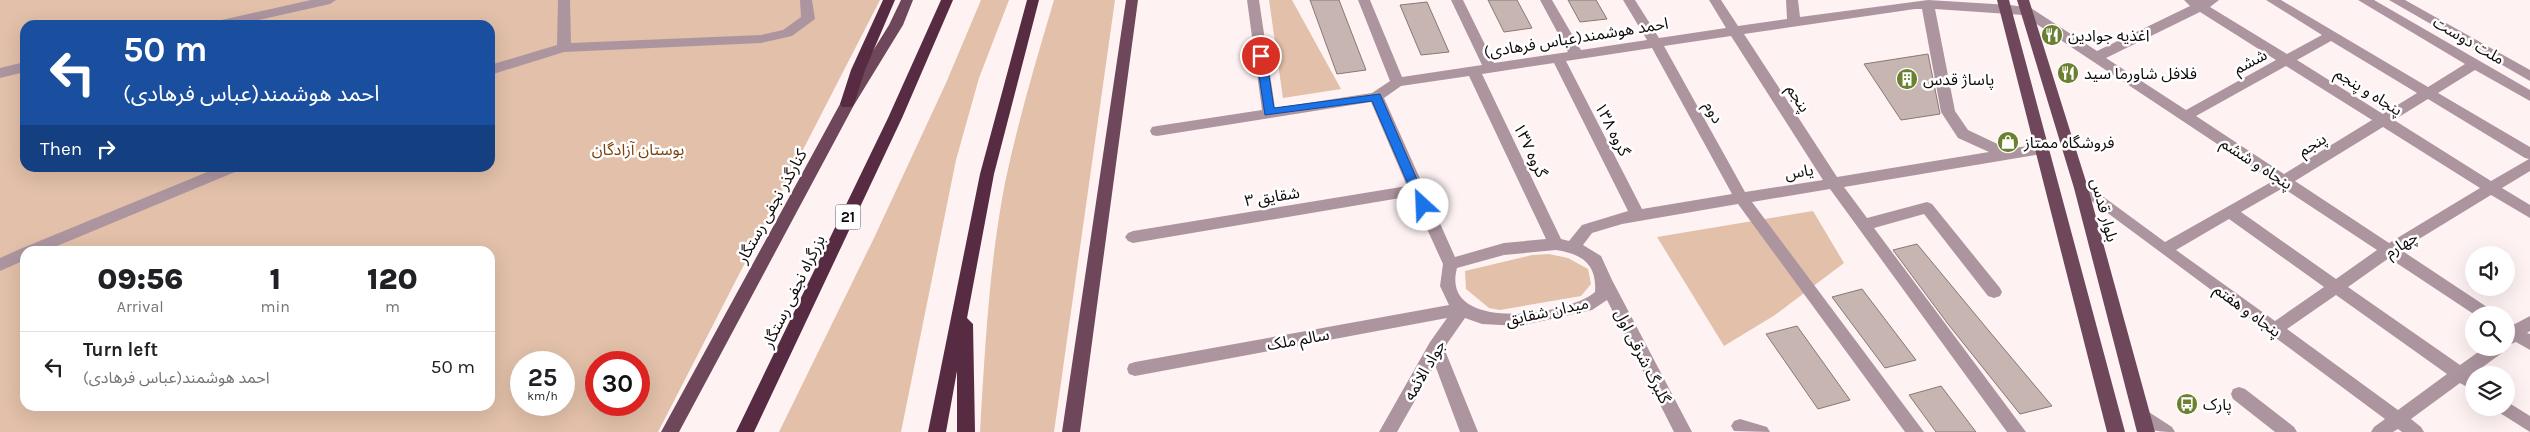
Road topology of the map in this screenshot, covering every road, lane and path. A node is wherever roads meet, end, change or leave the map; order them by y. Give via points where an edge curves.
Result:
1 (330, 0) edge
2 (564, 0) edge
3 (806, 0) edge
4 (889, 0) edge
5 (907, 0) edge
6 (947, 0) edge
7 (1033, 0) edge
8 (1132, 0) edge
9 (1253, 0) edge
10 (1364, 0) edge
11 (1457, 0) edge
12 (1546, 0) edge
13 (1629, 0) edge
14 (1715, 0) edge
15 (1792, 0) edge
16 (2213, 0) edge
17 (2272, 0) edge
18 (2364, 0) edge
19 (2395, 0) edge
20 (1899, 3) edge
21 (2195, 3) edge
22 (1928, 4) junction
23 (2004, 4) edge
24 (2024, 6) edge
25 (240, 20) edge
26 (1794, 22) junction
27 (1736, 31) junction
28 (2331, 36) junction
29 (1656, 43) junction
30 (564, 48) junction
31 (1577, 55) junction
32 (2096, 57) junction
33 (1558, 58) junction
34 (2287, 60) junction
35 (2475, 64) junction
36 (20, 68) edge
37 (1490, 68) junction
38 (495, 69) edge
39 (1474, 71) junction
40 (0, 73) edge
41 (2530, 76) edge
42 (1397, 82) junction
43 (2429, 94) junction
44 (1376, 96) junction
45 (2530, 96) edge
46 (847, 104) junction
47 (1269, 113) junction
48 (2185, 116) junction
49 (2384, 121) junction
50 (1157, 131) dead end
51 (2041, 149) junction
52 (2530, 154) edge
53 (2007, 155) junction
54 (2530, 164) edge
55 (220, 172) edge
56 (2284, 181) junction
57 (1833, 183) junction
58 (2081, 188) junction
59 (2492, 189) junction
60 (1416, 190) junction
61 (1741, 198) junction
62 (2230, 212) junction
63 (2530, 212) edge
64 (1637, 215) junction
65 (1864, 225) junction
66 (1133, 237) dead end
67 (1556, 244) junction
68 (42, 246) edge
69 (1572, 247) junction
70 (2165, 249) junction
71 (2389, 250) junction
72 (20, 256) edge
73 (1451, 264) junction
74 (0, 265) edge
75 (1604, 279) junction
76 (2336, 287) junction
77 (965, 288) junction
78 (1994, 292) dead end
79 (2473, 306) edge
80 (1462, 310) junction
81 (2530, 322) edge
82 (2275, 329) junction
83 (2515, 331) edge
84 (2515, 337) edge
85 (2530, 343) edge
86 (1436, 346) junction
87 (2485, 356) edge
88 (1135, 369) dead end
89 (2459, 374) junction
90 (2465, 378) edge
91 (2239, 394) dead end
92 (2141, 414) junction
93 (2515, 414) edge
94 (2398, 419) junction
95 (2530, 424) edge
96 (1740, 426) dead end
97 (670, 432) edge
98 (745, 432) edge
99 (937, 432) edge
100 (966, 432) edge
101 (1071, 432) edge
102 (1388, 432) edge
103 (1469, 432) edge
104 (1683, 432) edge
105 (1761, 432) edge
106 (1914, 432) edge
107 (2017, 432) edge
108 (2116, 432) edge
109 (2146, 432) edge
110 (2166, 432) edge
111 (2288, 432) edge
112 (2380, 432) edge
113 (2415, 432) edge

1 - 25 street
2 - 30 street
3 - 30 street via 808,19 787,33 761,39
4 - 46 highway via 858,70
5 - 46 main road, کنارگذر نجفی رستگار via 896,25
6 - 98 highway, بزرگراه نجفی رستگار / 21 via 895,118
7 - 77 highway via 987,174
8 - 101 main road
9 - 47 street
10 - 42 street
11 - 37 street
12 - 31 street
13 - 29 street, دوم
14 - 27 street, پنجم
15 - 26 street
16 - 21 street
17 - 28 street
18 - 35 street, ملت دوست
19 - 41 street, ملت دوست
20 - 22 street, احمد هوشمند(عباس فرهادی)
20 - 26 street, احمد هوشمند(عباس فرهادی)
21 - 32 street
21 - 34 street, پنجاه و پنجم
22 - 23 street, احمد هوشمند(عباس فرهادی)
22 - 53 street via 1948,112 1963,134
23 - 24 street, احمد هوشمند(عباس فرهادی)
23 - 51 main road
24 - 32 street, پنجاه و ششم
24 - 58 main road, بلوار قدس
26 - 27 street, احمد هوشمند(عباس فرهادی)
27 - 29 street, احمد هوشمند(عباس فرهادی)
27 - 57 street, پنجم
28 - 34 street, ششم
28 - 43 street
29 - 31 street, احمد هوشمند(عباس فرهادی)
29 - 61 street, دوم
30 - 38 street
31 - 33 street, احمد هوشمند(عباس فرهادی)
32 - 48 street, پنجاه و ششم
33 - 37 street, احمد هوشمند(عباس فرهادی)
33 - 64 street, گروه ۱۳۸
34 - 48 street, ششم
34 - 49 street, پنجاه و پنجم
35 - 43 street, پنجم
35 - 45 street, ملت دوست
36 - 40 street
37 - 39 street, احمد هوشمند(عباس فرهادی)
39 - 42 street, احمد هوشمند(عباس فرهادی)
39 - 67 street, گروه ۱۳۷
42 - 44 street, احمد هوشمند(عباس فرهادی)
43 - 49 street, پنجم
43 - 52 street
44 - 47 street, احمد هوشمند(عباس فرهادی)
44 - 60 street
46 - 97 main road, کنارگذر نجفی رستگار
47 - 50 street, احمد هوشمند(عباس فرهادی)
48 - 56 street, پنجاه و ششم
49 - 56 street, پنجم
49 - 59 street, پنجاه و پنجم
51 - 53 street, یاس
51 - 108 main road
53 - 57 street, یاس
54 - 59 street, چهارم
55 - 68 street
56 - 62 street, پنجم
56 - 71 street, پنجاه و ششم
57 - 61 street, یاس
57 - 65 street, پنجم
58 - 70 street, پنجاه و هفتم
58 - 92 main road, بلوار قدس
59 - 63 street, پنجاه و پنجم
59 - 71 street, چهارم
60 - 66 street, شقایق ۳
60 - 73 street
61 - 64 street, یاس
61 - 106 street, دوم
62 - 70 street, پنجم
62 - 76 street
64 - 69 street, یاس via 1587,229
65 - 78 street via 1927,208
65 - 107 street, پنجم
67 - 69 street, میدان شقایق
67 - 73 street, میدان شقایق via 1504,248
69 - 75 street, میدان شقایق via 1596,260
70 - 82 street, پنجاه و هفتم
71 - 76 street, چهارم
71 - 79 street, پنجاه و ششم
72 - 74 street
73 - 80 street via 1446,276 1449,294
75 - 80 street, میدان شقایق via 1603,294 1592,304 1556,312 1495,322
75 - 104 street, گلبرگ شرقی اول
76 - 82 street, چهارم
76 - 89 street
77 - 99 highway
77 - 100 highway
80 - 86 street, جواد الائمه
80 - 88 street, سالم ملک
81 - 83 street
82 - 94 street, پنجاه و هفتم
84 - 85 street
86 - 102 street, جواد الائمه
86 - 103 street
87 - 89 street
89 - 90 street
89 - 94 street
91 - 111 street
92 - 109 main road, بلوار قدس
92 - 110 street
93 - 95 street
94 - 112 street
94 - 113 street, پنجاه و هفتم
96 - 105 street

